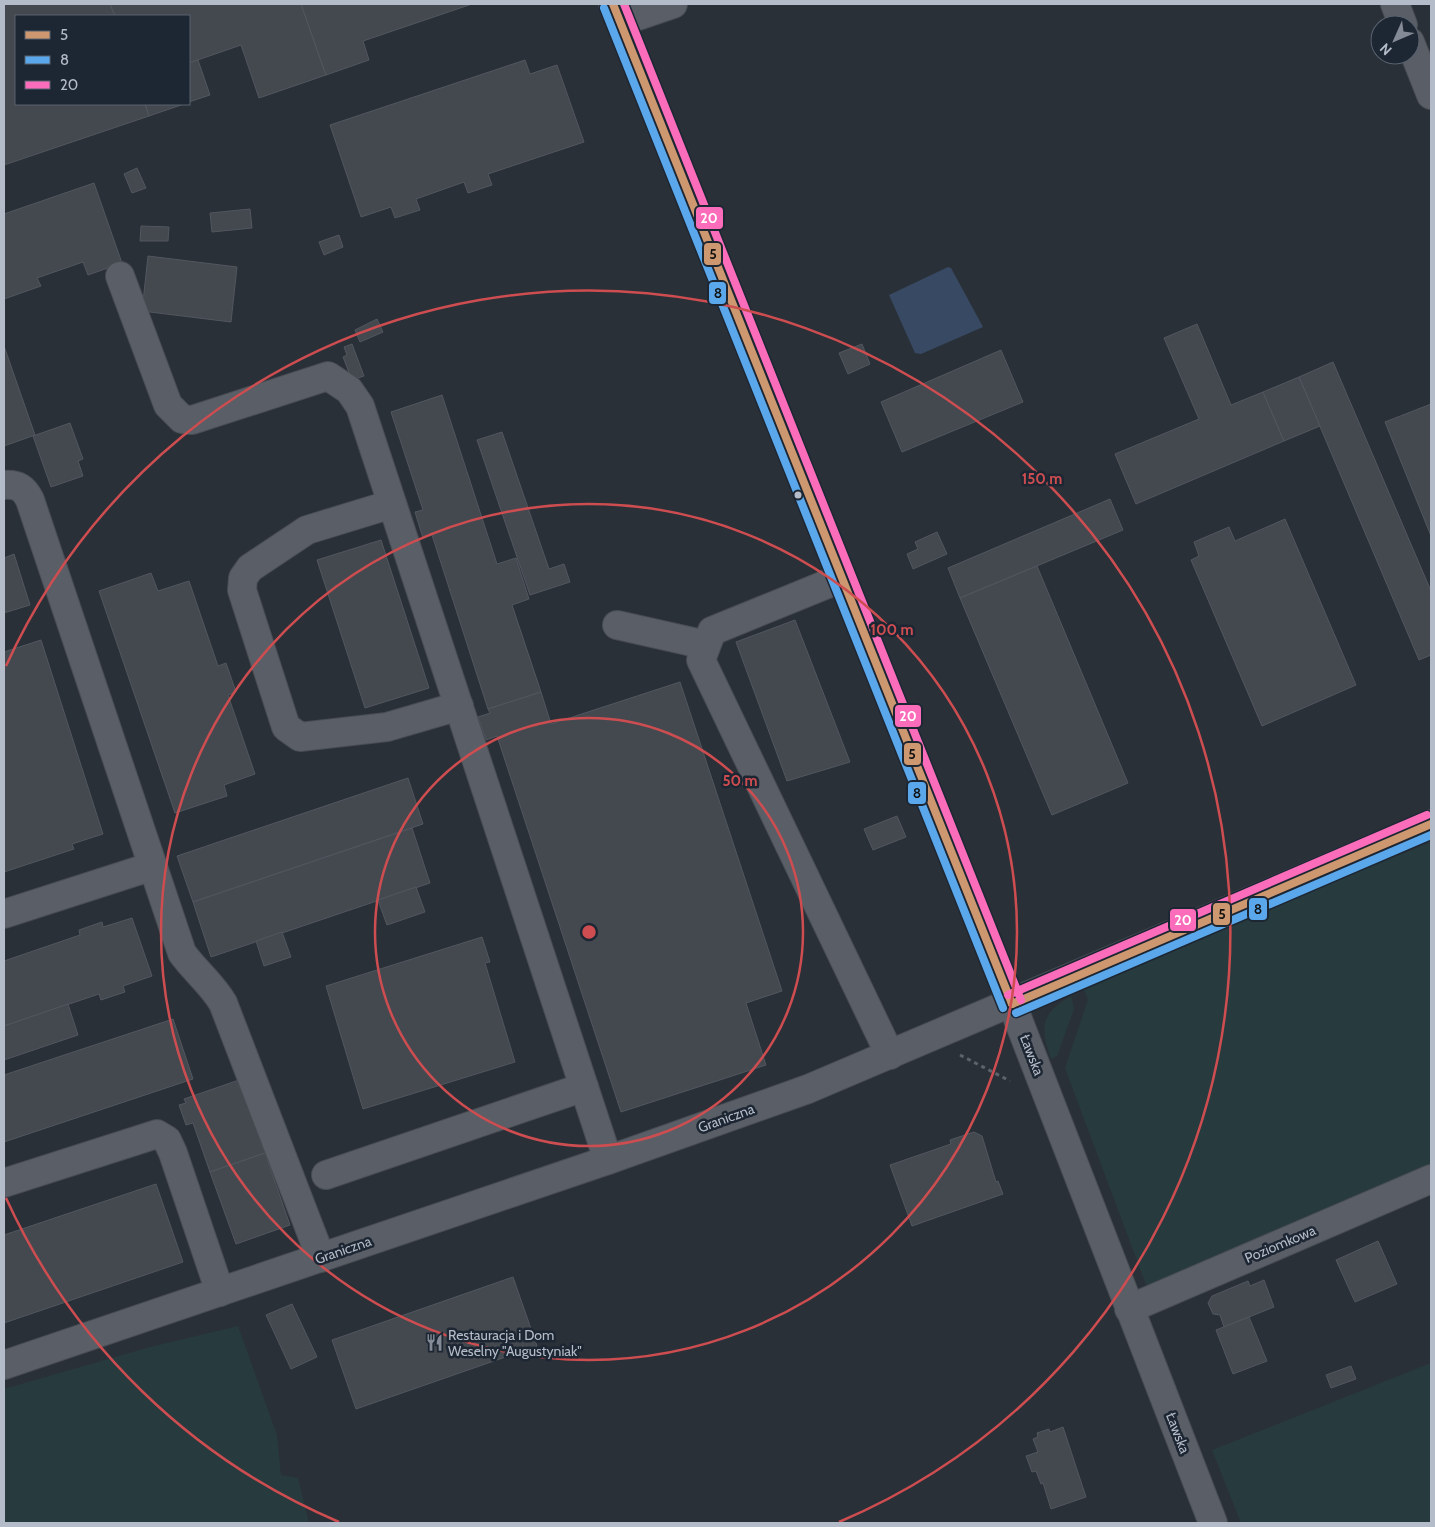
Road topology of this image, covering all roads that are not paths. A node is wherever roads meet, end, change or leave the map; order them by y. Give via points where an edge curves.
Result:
1 (673, 4) edge
2 (616, 13) edge
3 (1419, 65) edge
4 (1431, 95) edge
5 (120, 276) dead end
6 (4, 485) edge
7 (392, 504) junction
8 (842, 578) junction
9 (618, 625) dead end
10 (706, 645) junction
11 (458, 706) junction
12 (1431, 824) edge
13 (153, 866) junction
14 (4, 914) edge
15 (1012, 1004) junction
16 (890, 1055) junction
17 (584, 1087) junction
18 (608, 1160) junction
19 (326, 1175) dead end
20 (1431, 1179) edge
21 (4, 1184) edge
22 (321, 1258) junction
23 (220, 1292) junction
24 (1130, 1309) junction
25 (4, 1365) edge
26 (1213, 1523) edge

1 - 2 street
2 - 8 street, Ławska
3 - 4 street
5 - 7 street via 168,405 175,414 192,420 328,376 349,390 360,406
6 - 13 street via 13,484 24,489 30,500
7 - 11 street
7 - 11 street via 307,530 250,568 243,578 242,590 286,727 300,737 388,727
8 - 10 street via 712,631
8 - 15 street, Ławska
9 - 10 street
10 - 16 street via 701,660
11 - 17 street
12 - 15 street, Graniczna
13 - 14 street
13 - 22 street via 182,953 223,1003
15 - 16 street, Graniczna
15 - 24 street, Ławska
16 - 18 street, Graniczna via 808,1089
17 - 18 street
17 - 19 street
18 - 22 street, Graniczna
20 - 24 street, Poziomkowa
21 - 23 street via 157,1134 166,1140 173,1153
22 - 23 street, Graniczna
23 - 25 street, Graniczna
24 - 26 street, Ławska

